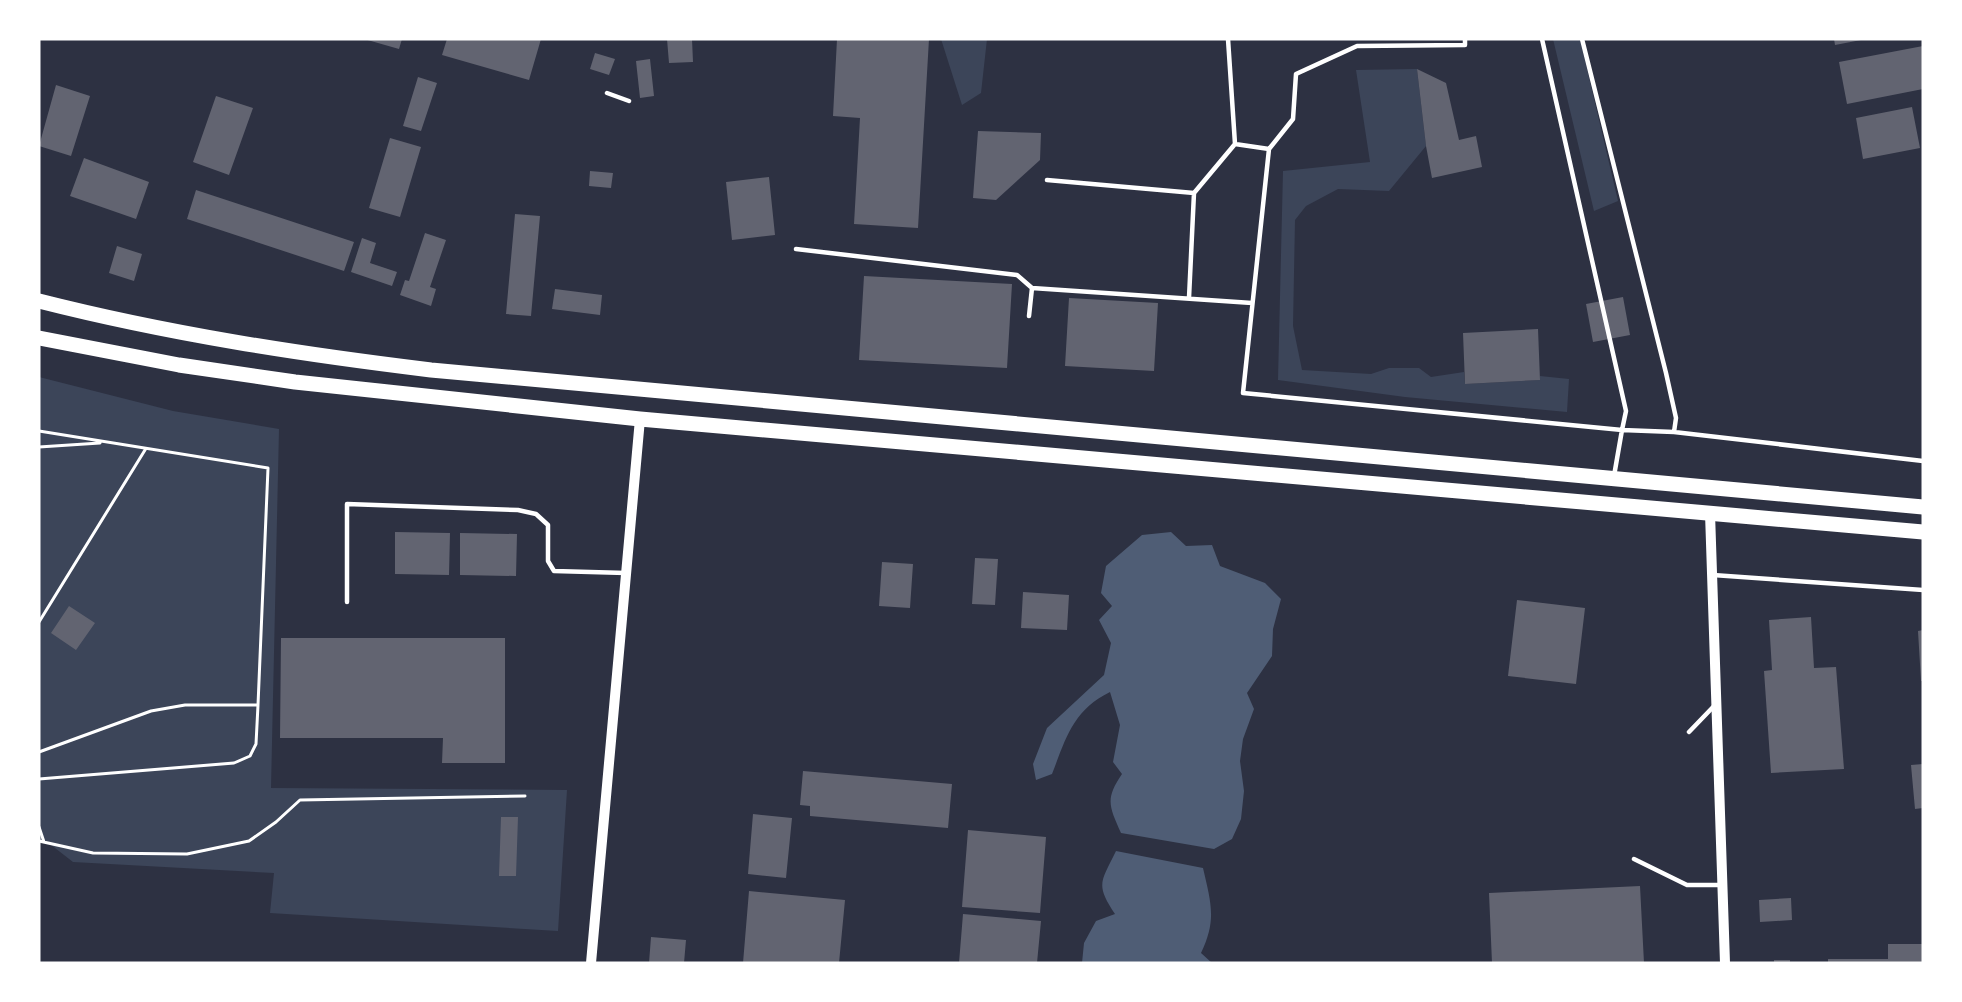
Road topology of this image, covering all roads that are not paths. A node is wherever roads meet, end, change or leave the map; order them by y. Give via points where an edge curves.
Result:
1 (1228, 39) edge
2 (1465, 39) edge
3 (1542, 39) edge
4 (1582, 39) edge
5 (608, 93) dead end
6 (629, 101) dead end
7 (1236, 144) junction
8 (1269, 149) junction
9 (1047, 180) dead end
10 (1194, 193) junction
11 (796, 249) dead end
12 (1032, 288) junction
13 (1189, 298) junction
14 (39, 301) edge
15 (1252, 303) junction
16 (1029, 316) dead end
17 (39, 338) edge
18 (640, 419) junction
19 (1622, 430) junction
20 (1674, 432) junction
21 (1923, 461) edge
22 (1614, 479) junction
23 (1923, 507) edge
24 (1710, 513) junction
25 (1923, 532) edge
26 (626, 573) junction
27 (1710, 575) junction
28 (1923, 590) edge
29 (348, 602) dead end
30 (1715, 705) junction
31 (1689, 732) dead end
32 (1634, 859) dead end
33 (1722, 885) junction
34 (591, 963) edge
35 (1725, 963) edge

1 - 7 lane
2 - 8 lane via 1465,45 1357,46 1296,74 1293,119
3 - 19 lane via 1626,411
4 - 20 lane via 1666,373 1676,418
5 - 6 lane
7 - 8 lane
7 - 10 lane
8 - 15 lane
9 - 10 lane
10 - 13 lane
11 - 12 lane via 1017,275
12 - 13 lane
12 - 16 lane
13 - 15 lane
14 - 22 main road via 183,334 431,370
15 - 19 lane via 1242,393
17 - 18 main road via 295,382
18 - 24 main road
18 - 26 street
19 - 20 lane
19 - 22 lane
20 - 21 lane
22 - 23 main road
24 - 25 main road
24 - 27 street
26 - 29 lane via 554,571 548,561 548,525 536,514 518,510 347,504
26 - 34 street
27 - 28 lane
27 - 30 street
30 - 31 lane
30 - 33 street
32 - 33 lane via 1687,885
33 - 35 street

